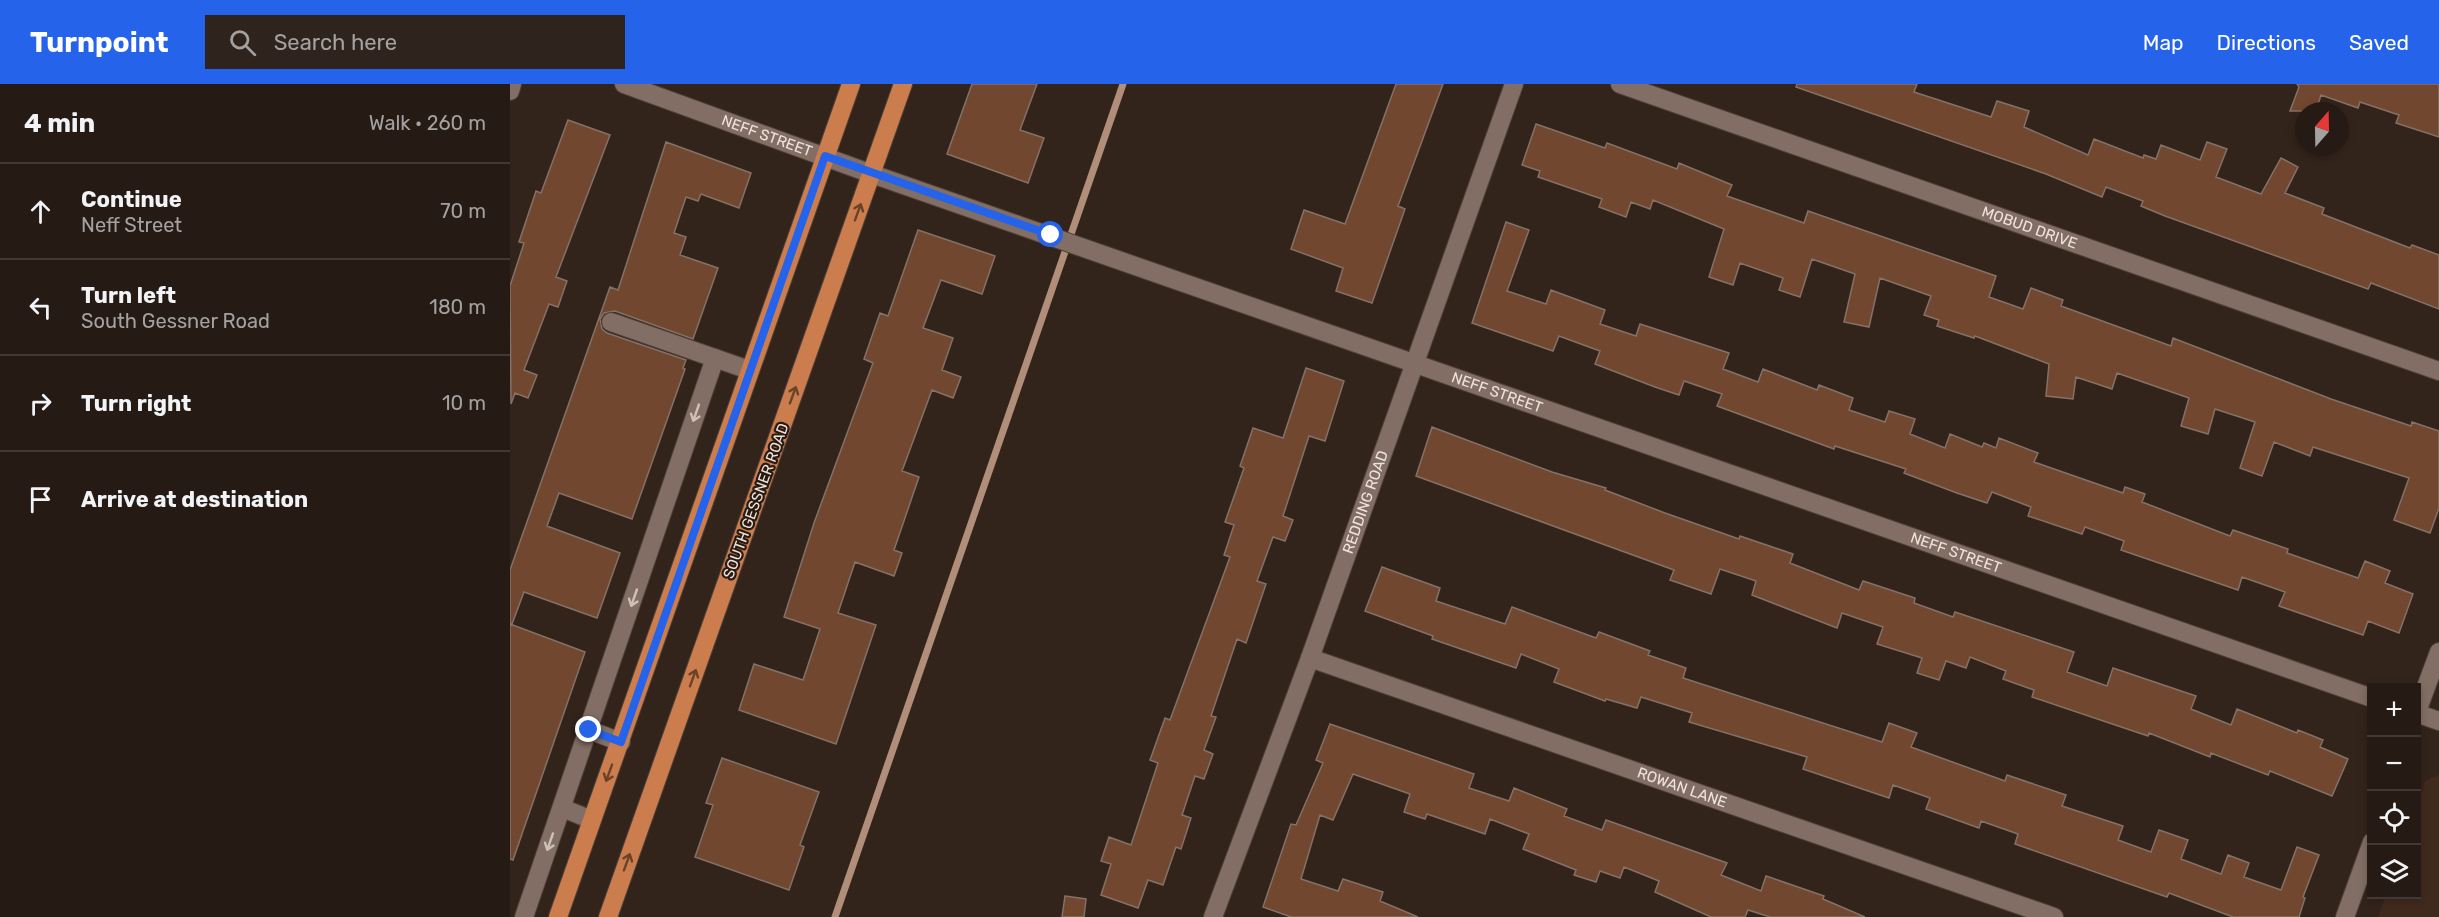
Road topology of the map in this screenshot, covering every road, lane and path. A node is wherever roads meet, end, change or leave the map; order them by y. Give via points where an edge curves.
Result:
1 (512, 84) edge
2 (624, 84) edge
3 (851, 84) edge
4 (903, 84) edge
5 (1514, 84) edge
6 (1620, 84) edge
7 (510, 91) edge
8 (825, 156) junction
9 (872, 174) junction
10 (611, 322) dead end
11 (715, 358) junction
12 (1413, 363) junction
13 (749, 370) junction
14 (2439, 371) edge
15 (2439, 652) edge
16 (1310, 658) junction
17 (2367, 696) edge
18 (2421, 703) edge
19 (2421, 715) edge
20 (2439, 721) edge
21 (589, 730) junction
22 (621, 742) junction
23 (562, 808) junction
24 (592, 820) junction
25 (2371, 845) edge
26 (524, 917) edge
27 (558, 917) edge
28 (608, 917) edge
29 (1213, 917) edge
30 (2054, 917) edge
31 (2345, 917) edge

1 - 7 street
2 - 8 street, NEFF STREET
3 - 8 main road
4 - 9 main road, SOUTH GESSNER ROAD
5 - 12 street, REDDING ROAD
6 - 14 street, MOBUD DRIVE
8 - 9 street, NEFF STREET
8 - 13 main road
9 - 12 street, NEFF STREET
28 -> 9 main road, SOUTH GESSNER ROAD
10 - 11 street
11 - 13 street
11 -> 21 street
12 - 16 street, REDDING ROAD
12 - 17 street, NEFF STREET
13 - 22 main road
15 - 18 street
16 - 29 street, REDDING ROAD
16 - 30 street, ROWAN LANE
19 - 20 street
21 - 22 street
21 - 23 street
22 -> 24 main road
23 - 24 street
23 -> 26 street
24 - 27 main road
25 - 31 street

